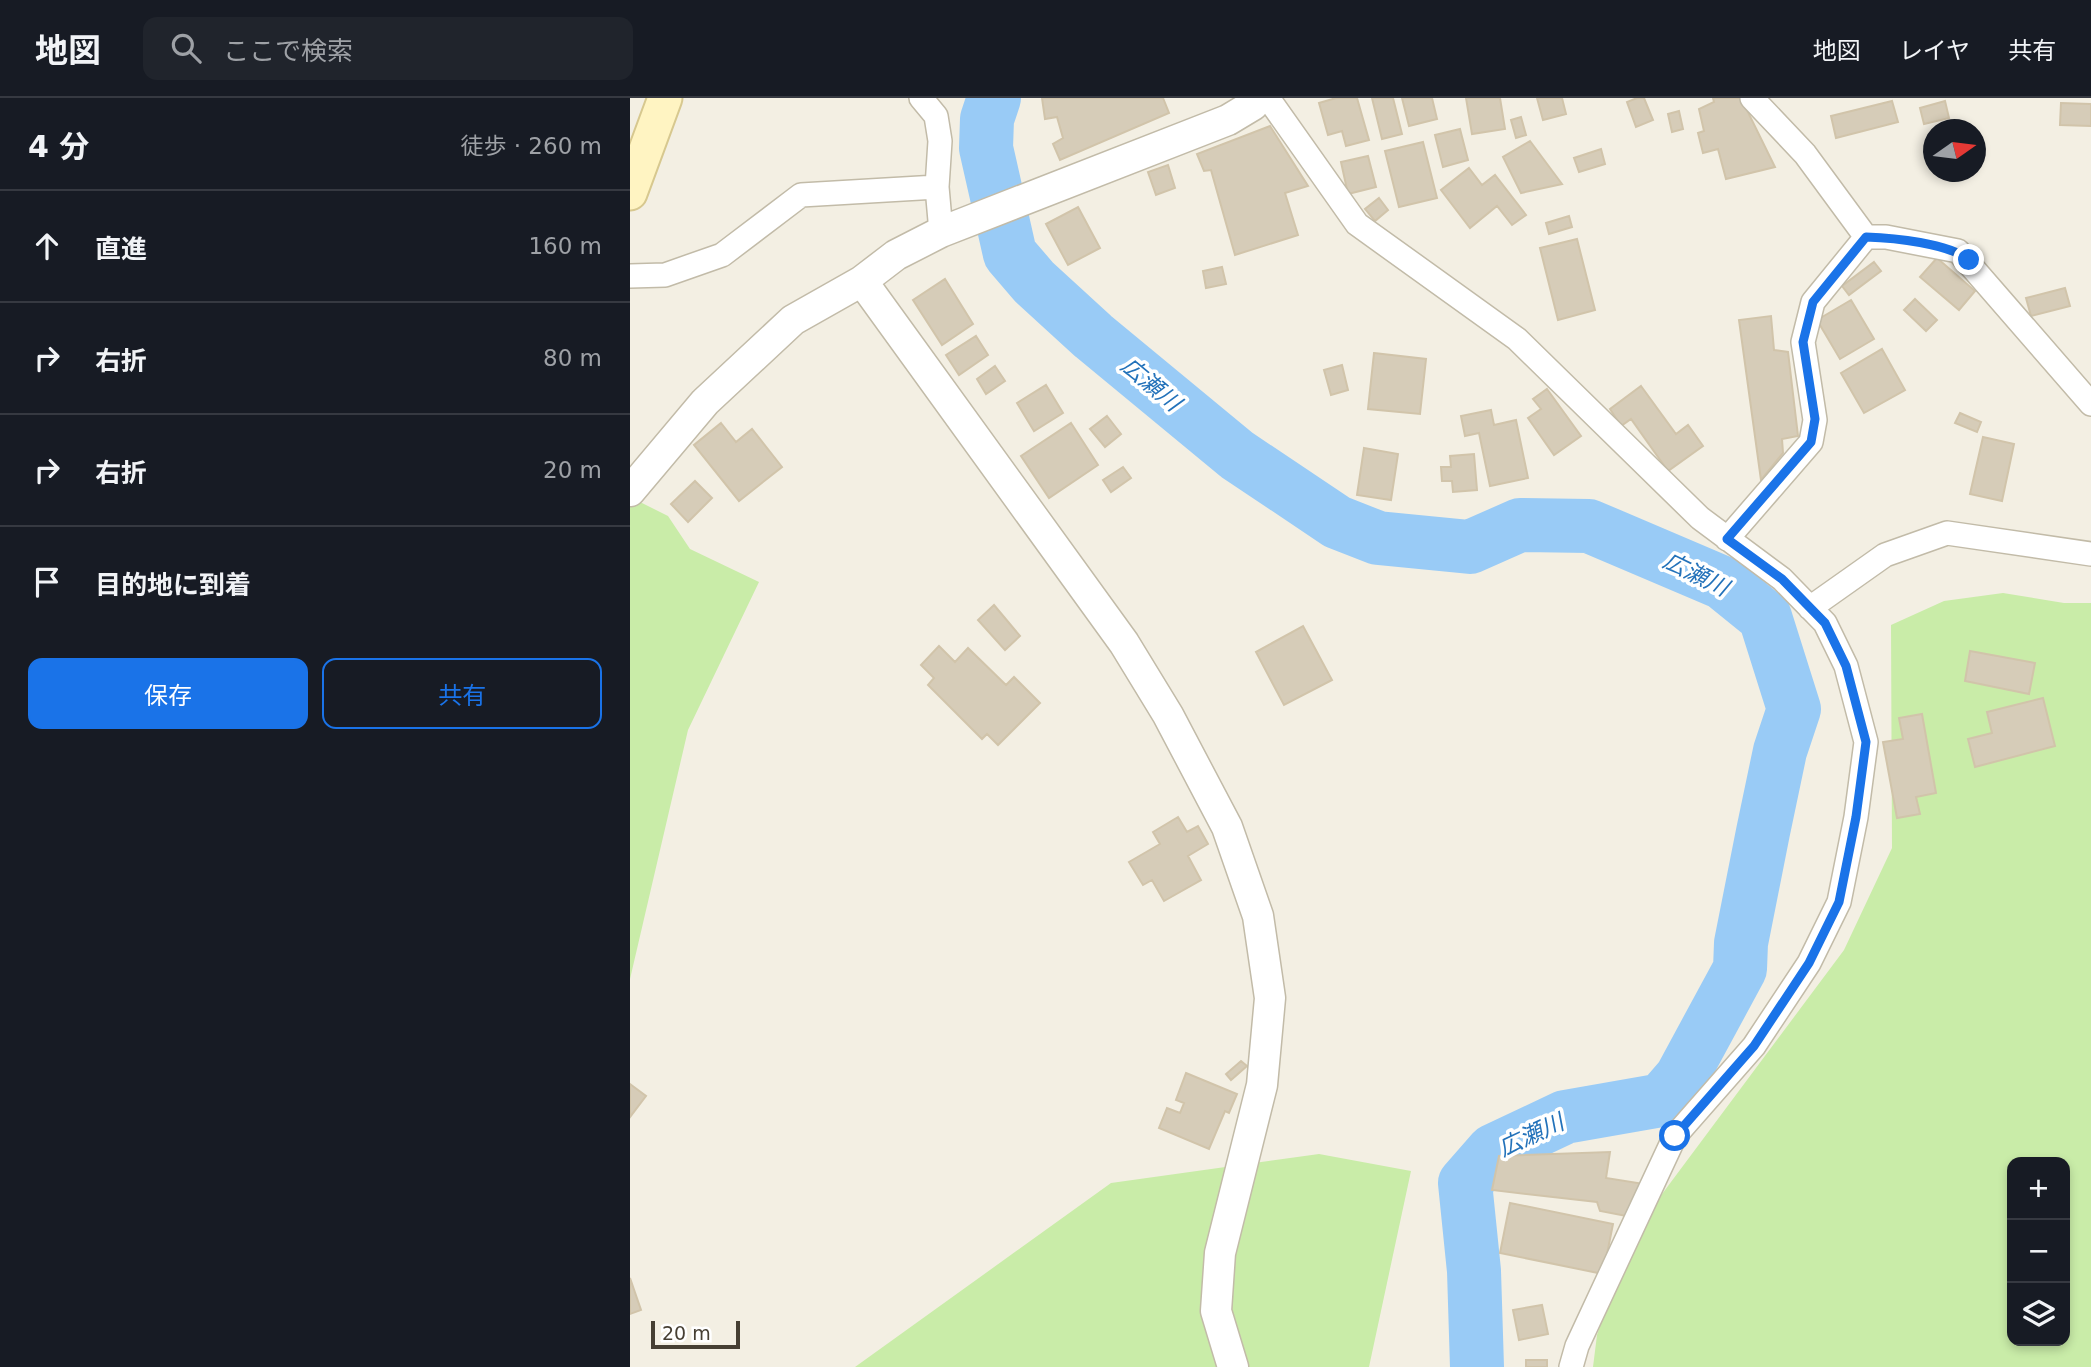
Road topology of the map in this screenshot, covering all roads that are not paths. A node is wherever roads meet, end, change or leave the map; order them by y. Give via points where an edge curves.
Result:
1 (665, 98) edge
2 (920, 98) edge
3 (1752, 98) edge
4 (1271, 100) edge
5 (937, 187) junction
6 (630, 193) edge
7 (941, 232) junction
8 (1866, 237) junction
9 (630, 276) edge
10 (862, 281) junction
11 (2091, 404) edge
12 (630, 491) edge
13 (1727, 539) junction
14 (2091, 554) edge
15 (1810, 608) junction
16 (1233, 1367) edge
17 (1571, 1367) edge

1 - 6 main road
2 - 5 street via 936,116 940,141
3 - 8 street via 1805,154
4 - 7 street
4 - 13 street via 1357,224 1517,339
5 - 7 street
5 - 9 street via 802,195 722,255 665,275
7 - 10 street via 896,255
8 - 11 street via 1958,251
8 - 13 street via 1813,302 1803,342 1815,419 1811,442
10 - 12 street via 793,320 705,402
10 - 16 street via 1124,643 1227,827 1258,916 1270,998 1262,1085 1220,1254 1216,1311
13 - 15 street via 1782,579
14 - 15 street via 1947,533 1885,555
15 - 17 street via 1825,623 1846,666 1866,742 1839,902 1809,963 1754,1046 1675,1136

